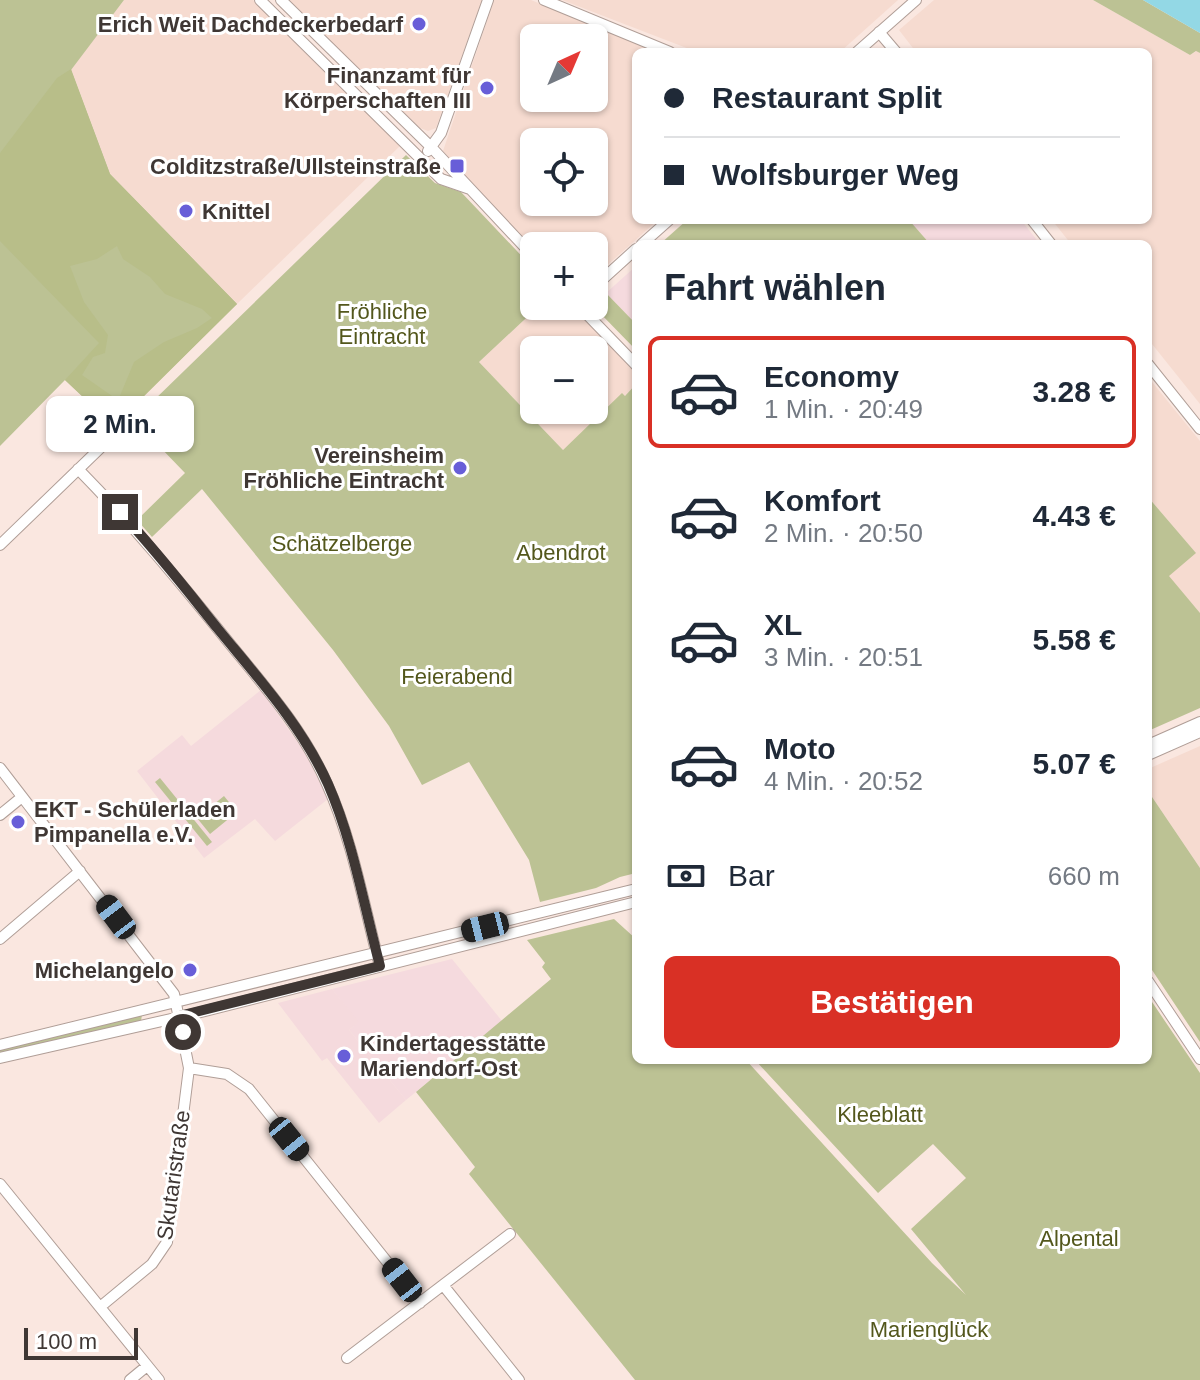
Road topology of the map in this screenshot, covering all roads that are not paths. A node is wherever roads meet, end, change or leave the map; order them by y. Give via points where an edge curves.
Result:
1 (260, 0) edge
2 (281, 0) edge
3 (488, 0) edge
4 (544, 0) edge
5 (916, 0) edge
6 (879, 32) junction
7 (660, 48) edge
8 (861, 48) edge
9 (893, 48) edge
10 (405, 121) junction
11 (395, 131) junction
12 (432, 148) junction
13 (422, 158) junction
14 (472, 190) junction
15 (664, 224) edge
16 (1035, 224) edge
17 (646, 240) edge
18 (1048, 240) edge
19 (520, 242) edge
20 (632, 253) edge
21 (608, 274) edge
22 (593, 320) edge
23 (632, 361) edge
24 (1152, 369) edge
25 (122, 427) dead end
26 (1200, 429) edge
27 (78, 469) junction
28 (0, 545) edge
29 (1200, 722) edge
30 (1200, 732) edge
31 (1152, 743) edge
32 (1152, 753) edge
33 (0, 768) edge
34 (22, 797) junction
35 (0, 815) edge
36 (80, 871) junction
37 (632, 890) edge
38 (632, 903) edge
39 (551, 910) junction
40 (555, 923) junction
41 (0, 939) edge
42 (376, 954) junction
43 (380, 966) junction
44 (1152, 987) edge
45 (176, 1002) junction
46 (144, 1010) junction
47 (179, 1016) junction
48 (147, 1024) junction
49 (0, 1045) edge
50 (0, 1058) edge
51 (1200, 1059) edge
52 (189, 1068) junction
53 (0, 1184) edge
54 (510, 1234) dead end
55 (443, 1285) junction
56 (420, 1303) junction
57 (100, 1307) junction
58 (347, 1358) dead end
59 (147, 1366) junction
60 (130, 1380) edge
61 (159, 1380) edge
62 (519, 1380) edge

1 - 11 street
2 - 10 street
3 - 12 street
4 - 7 street
5 - 6 street
6 - 8 street
6 - 9 street
10 - 11 street
10 - 12 street
11 - 13 street
12 - 13 street
12 - 14 street
13 - 14 street via 441,179
14 - 19 street
15 - 17 street
16 - 18 street
20 - 21 street
22 - 23 street
24 - 26 street
25 - 27 street
27 - 28 street
27 - 42 street via 156,551 311,750 344,827
29 - 31 street
30 - 32 street
33 - 34 street, Skutaristraße
34 - 35 street
34 - 36 street, Skutaristraße
36 - 41 street
36 - 45 street, Skutaristraße
37 - 39 street
38 - 40 street
39 - 40 street
39 - 42 street
40 - 43 street
42 - 43 street
42 - 45 street
43 - 47 street
44 - 51 street
45 - 46 street
45 - 47 street, Skutaristraße
46 - 48 street
46 - 49 street
47 - 48 street
47 - 52 street, Skutaristraße
48 - 50 street
52 - 56 street via 227,1074 249,1089
52 - 57 street, Skutaristraße via 167,1242 152,1264
53 - 57 street
54 - 55 street
55 - 56 street
55 - 62 street
56 - 58 street
57 - 59 street
59 - 60 street
59 - 61 street

